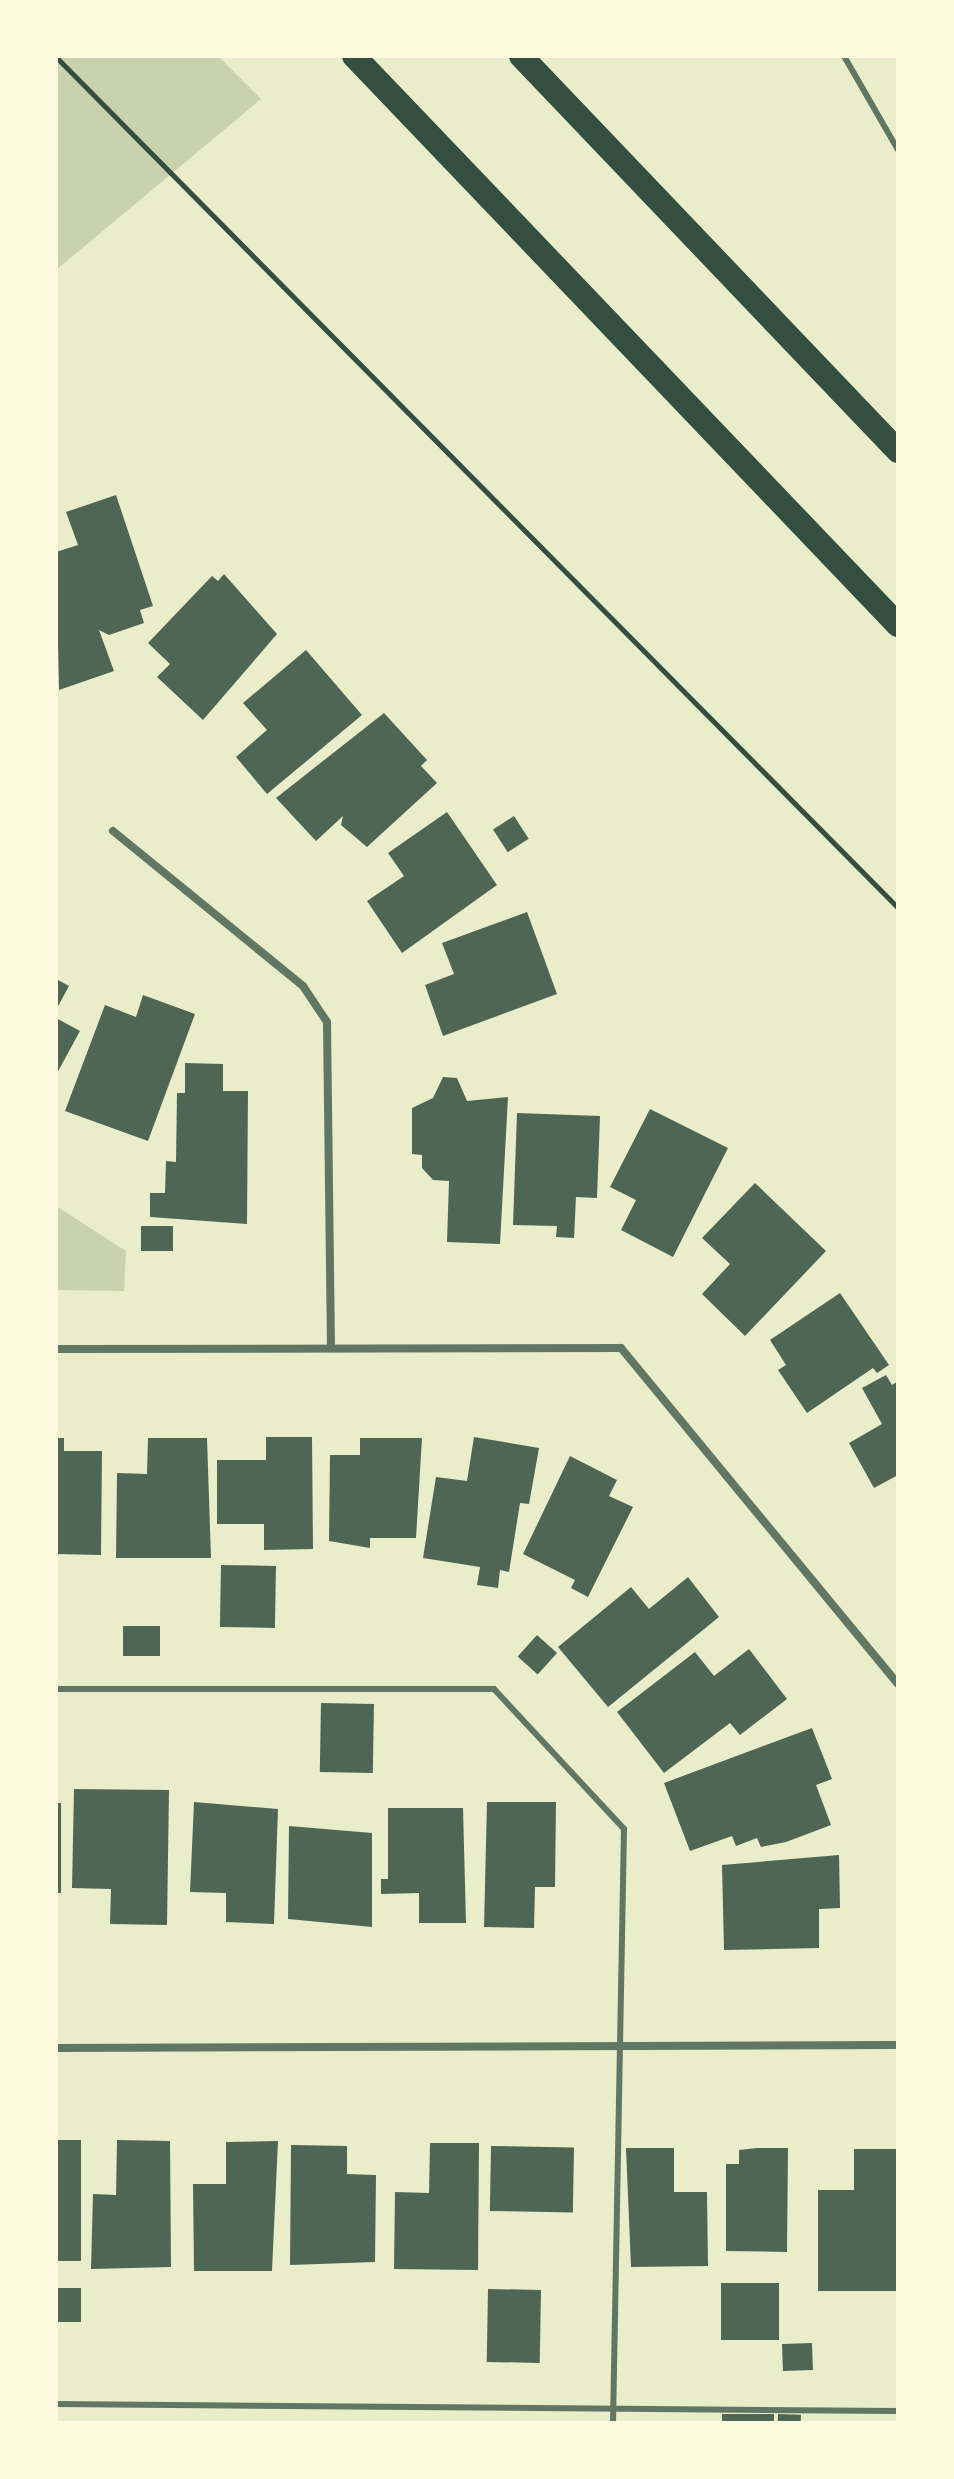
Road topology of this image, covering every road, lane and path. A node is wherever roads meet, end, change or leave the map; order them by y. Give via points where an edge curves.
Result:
1 (354, 56) edge
2 (521, 56) edge
3 (844, 56) edge
4 (56, 57) edge
5 (898, 150) edge
6 (898, 451) edge
7 (898, 625) edge
8 (113, 831) dead end
9 (898, 908) edge
10 (331, 1348) junction
11 (56, 1349) edge
12 (898, 1684) edge
13 (56, 1689) edge
14 (615, 2043) junction
15 (898, 2045) edge
16 (56, 2048) edge
17 (56, 2404) edge
18 (613, 2406) junction
19 (898, 2411) edge
20 (613, 2423) edge

1 - 7 highway
2 - 6 highway
3 - 5 lane
4 - 9 path
8 - 10 street via 303,986 327,1022
10 - 11 street
10 - 12 street via 621,1348
13 - 14 lane via 494,1689 624,1829
14 - 15 street
14 - 16 street
14 - 18 lane
17 - 18 lane
18 - 19 lane
18 - 20 lane

